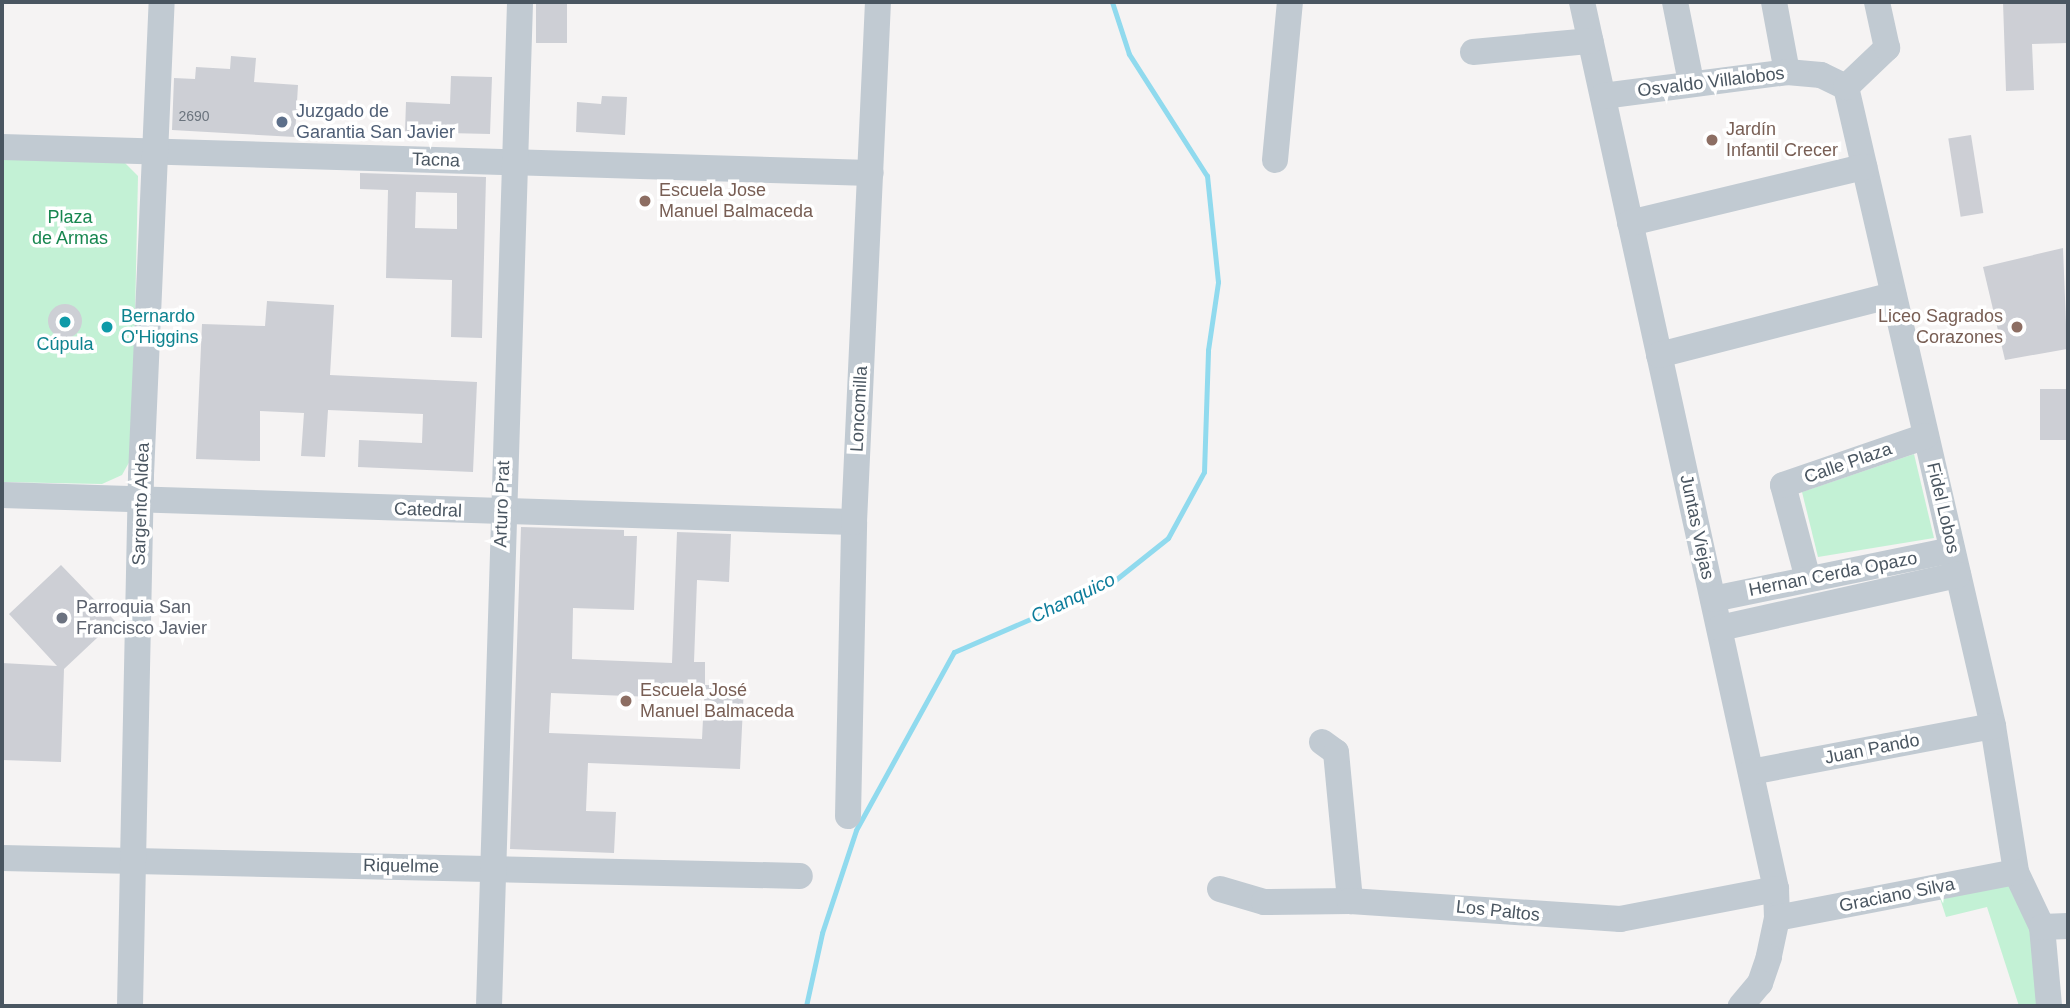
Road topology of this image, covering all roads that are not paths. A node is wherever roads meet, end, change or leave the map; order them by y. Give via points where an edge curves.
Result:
1 (162, 2) edge
2 (520, 2) edge
3 (878, 2) edge
4 (1290, 2) edge
5 (1582, 2) edge
6 (1675, 2) edge
7 (1774, 2) edge
8 (1877, 2) edge
9 (1590, 41) junction
10 (1473, 52) dead end
11 (1787, 72) junction
12 (1691, 82) junction
13 (1846, 87) junction
14 (1603, 96) junction
15 (2, 147) edge
16 (154, 152) junction
17 (1275, 160) dead end
18 (513, 162) junction
19 (1864, 167) junction
20 (871, 173) junction
21 (1630, 223) junction
22 (1894, 295) junction
23 (1659, 355) junction
24 (1926, 436) junction
25 (2, 495) edge
26 (142, 498) junction
27 (501, 512) junction
28 (853, 522) junction
29 (1955, 563) junction
30 (1808, 579) junction
31 (1713, 599) junction
32 (1720, 628) junction
33 (1993, 726) junction
34 (1322, 742) dead end
35 (1751, 772) junction
36 (848, 816) dead end
37 (2, 858) edge
38 (133, 863) junction
39 (491, 868) junction
40 (2016, 872) junction
41 (800, 876) dead end
42 (1220, 889) dead end
43 (1776, 889) junction
44 (1350, 901) junction
45 (1777, 918) junction
46 (2068, 926) edge
47 (2042, 927) junction
48 (1753, 1001) edge
49 (130, 1006) edge
50 (489, 1006) edge
51 (2049, 1006) edge

1 - 16 street, Sargento Aldea
2 - 18 street, Arturo Prat
3 - 20 street, Loncomilla
4 - 17 street
5 - 9 street, Juntas Viejas
6 - 12 street
7 - 11 street
8 - 13 street via 1887,48
9 - 10 street
9 - 14 street, Juntas Viejas
11 - 12 street, Osvaldo Villalobos
11 - 13 street, Osvaldo Villalobos via 1821,75
12 - 14 street, Osvaldo Villalobos
13 - 19 street, Fidel Lobos
14 - 21 street, Juntas Viejas
15 - 16 street, Tacna
16 - 18 street, Tacna
16 - 26 street, Sargento Aldea
18 - 20 street, Tacna
18 - 27 street, Arturo Prat
19 - 21 street
19 - 22 street, Fidel Lobos
20 - 28 street, Loncomilla
21 - 23 street, Juntas Viejas
22 - 23 street
22 - 24 street, Fidel Lobos
23 - 31 street, Juntas Viejas
24 - 29 street, Fidel Lobos
24 - 30 street, Calle Plaza via 1783,485
25 - 26 street, Catedral
26 - 27 street, Catedral
26 - 38 street, Sargento Aldea
27 - 28 street, Catedral
27 - 39 street, Arturo Prat
28 - 36 street, Loncomilla
29 - 30 street, Hernan Cerda Opazo
29 - 32 street, Hernan Cerda Opazo
29 - 33 street, Fidel Lobos
30 - 31 street, Hernan Cerda Opazo
31 - 32 street, Juntas Viejas
32 - 35 street, Juntas Viejas
33 - 35 street, Juan Pando
33 - 40 street, Fidel Lobos
34 - 44 street via 1336,751
35 - 43 street, Juntas Viejas
37 - 38 street, Riquelme
38 - 39 street, Riquelme
38 - 49 street, Sargento Aldea
39 - 41 street, Riquelme
39 - 50 street, Arturo Prat
40 - 45 street, Graciano Silva
40 - 47 street, Fidel Lobos
42 - 44 street, Los Paltos via 1264,902
43 - 44 street, Los Paltos via 1620,919
43 - 45 street, Juntas Viejas
45 - 48 street, Juntas Viejas
46 - 47 street
47 - 51 street

